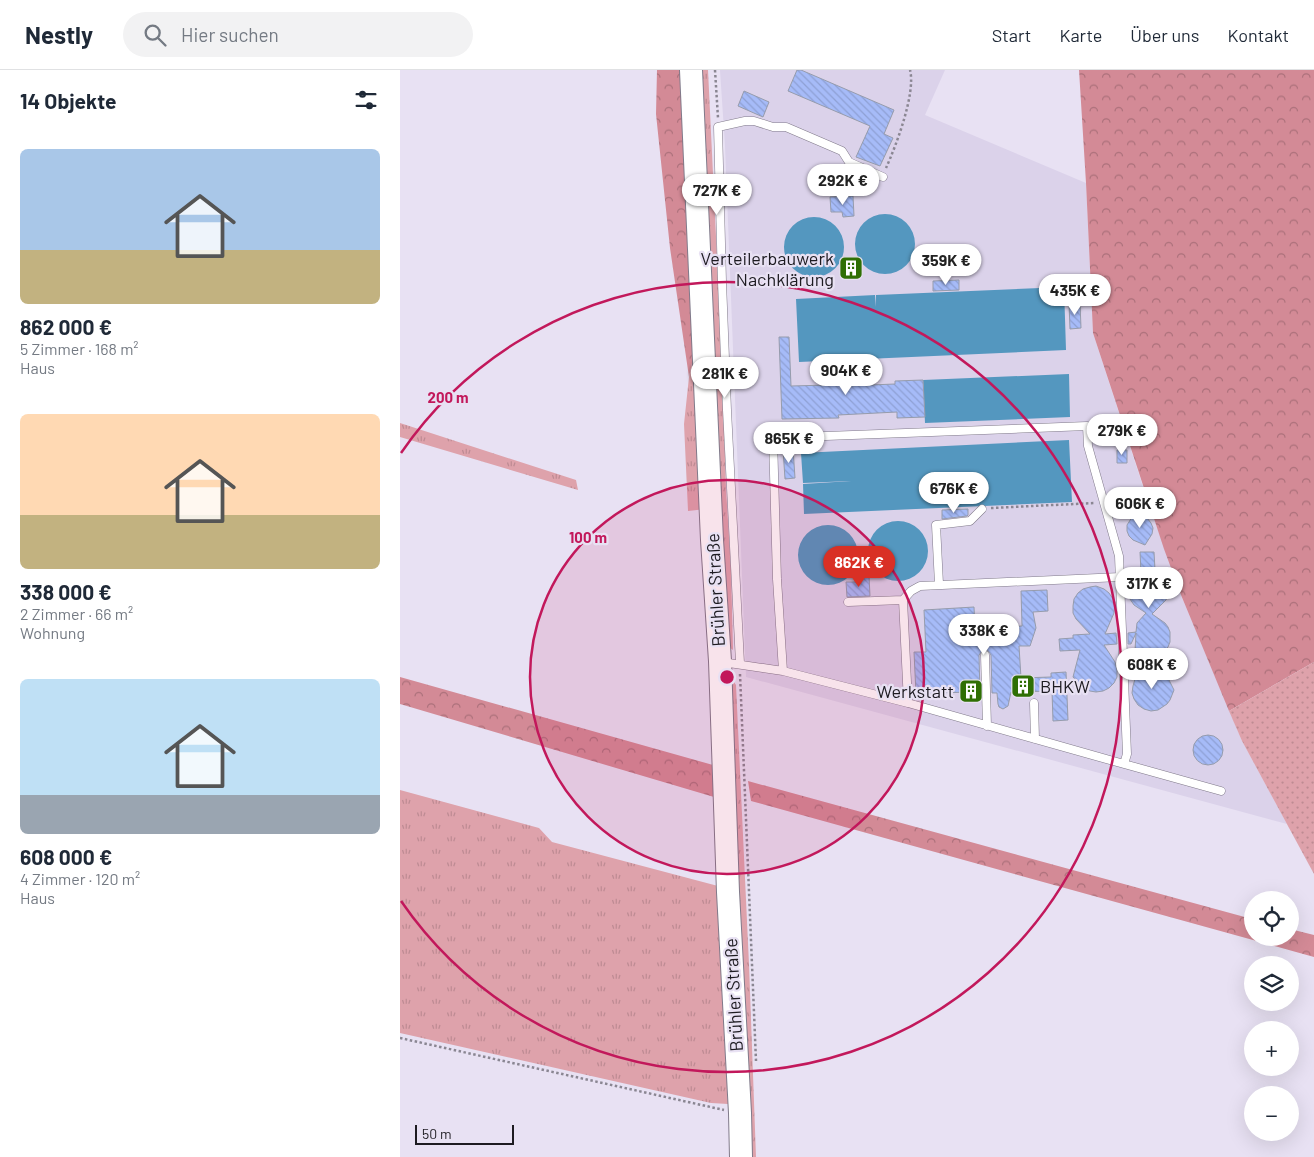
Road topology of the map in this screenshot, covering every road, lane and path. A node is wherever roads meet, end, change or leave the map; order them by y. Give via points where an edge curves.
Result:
1 (691, 70) edge
2 (715, 70) edge
3 (910, 70) edge
4 (718, 127) junction
5 (883, 177) joint
6 (1104, 503) junction
7 (982, 509) joint
8 (1120, 577) junction
9 (939, 584) junction
10 (903, 600) junction
11 (848, 602) dead end
12 (985, 655) dead end
13 (730, 662) junction
14 (783, 671) junction
15 (1034, 703) dead end
16 (908, 704) junction
17 (987, 726) junction
18 (1035, 739) junction
19 (1124, 764) junction
20 (1221, 791) dead end
21 (400, 1038) edge
22 (756, 1061) dead end
23 (740, 1113) junction
24 (741, 1157) edge

1 - 13 street, Brühler Straße via 712,530
2 - 4 path
3 - 5 path via 910,93
4 - 5 lane via 744,120 786,127 842,151 849,162
4 - 13 lane via 727,410
6 - 7 path
6 - 8 lane via 1119,556
6 - 14 lane via 1088,446 1087,426 773,438
7 - 9 lane via 970,521 936,525
8 - 9 lane
8 - 19 lane via 1128,754
9 - 10 lane via 920,586
10 - 11 lane
10 - 16 lane
12 - 17 lane
13 - 14 lane
13 - 22 path
13 - 23 street, Brühler Straße via 728,892
14 - 16 lane
15 - 18 lane
16 - 17 lane
17 - 18 lane
18 - 19 lane
19 - 20 lane
21 - 23 path
23 - 24 street, Brühler Straße

